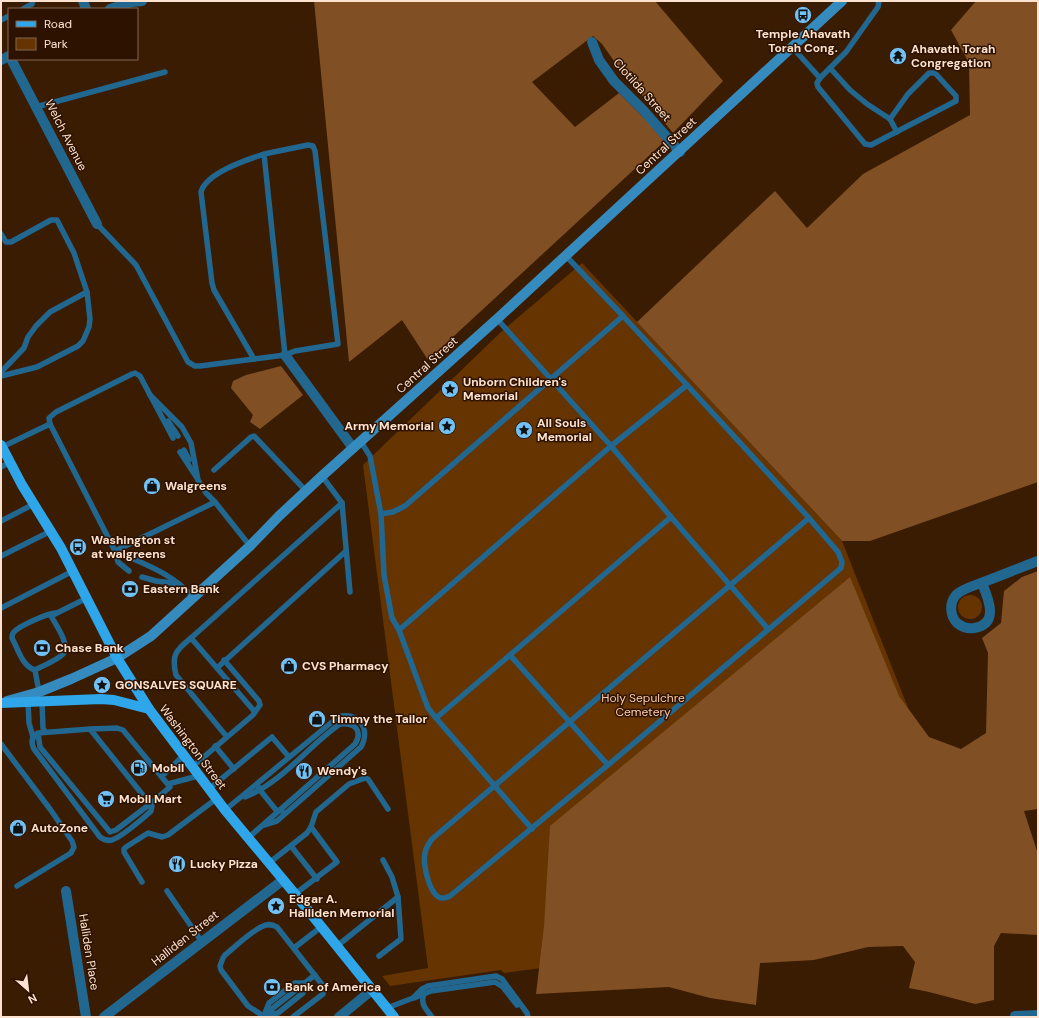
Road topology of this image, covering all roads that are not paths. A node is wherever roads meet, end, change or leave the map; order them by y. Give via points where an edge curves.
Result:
1 (33, 1) edge
2 (142, 1) edge
3 (879, 1) edge
4 (840, 2) edge
5 (25, 8) edge
6 (113, 8) edge
7 (592, 42) dead end
8 (792, 47) junction
9 (12, 60) edge
10 (830, 68) junction
11 (165, 72) dead end
12 (820, 78) junction
13 (36, 107) junction
14 (890, 119) junction
15 (897, 132) junction
16 (680, 152) junction
17 (264, 154) junction
18 (97, 224) joint
19 (1, 234) edge
20 (566, 256) junction
21 (87, 292) junction
22 (624, 316) junction
23 (497, 319) junction
24 (285, 355) junction
25 (254, 359) junction
26 (1, 372) edge
27 (1, 376) edge
28 (551, 380) junction
29 (687, 385) junction
30 (150, 395) junction
31 (50, 424) junction
32 (175, 437) dead end
33 (357, 445) junction
34 (2, 446) edge
35 (611, 446) junction
36 (182, 451) dead end
37 (5, 465) edge
38 (214, 470) dead end
39 (322, 476) junction
40 (198, 480) junction
41 (306, 491) junction
42 (215, 502) junction
43 (342, 503) junction
44 (34, 504) junction
45 (381, 514) junction
46 (671, 517) junction
47 (809, 518) junction
48 (1, 521) edge
49 (51, 531) junction
50 (250, 546) junction
51 (115, 551) junction
52 (346, 551) junction
53 (1, 556) edge
54 (1038, 561) edge
55 (129, 571) dead end
56 (73, 572) junction
57 (142, 577) dead end
58 (982, 583) junction
59 (181, 585) junction
60 (730, 586) junction
61 (350, 592) dead end
62 (87, 598) junction
63 (194, 598) junction
64 (1, 608) edge
65 (58, 612) junction
66 (768, 629) junction
67 (399, 630) junction
68 (191, 638) junction
69 (510, 654) junction
70 (117, 658) junction
71 (224, 660) junction
72 (217, 668) junction
73 (35, 670) junction
74 (41, 697) junction
75 (28, 702) junction
76 (1, 703) edge
77 (149, 710) junction
78 (255, 712) junction
79 (436, 718) junction
80 (569, 722) junction
81 (90, 729) junction
82 (45, 732) junction
83 (35, 735) junction
84 (227, 737) junction
85 (1, 744) edge
86 (215, 746) junction
87 (183, 756) junction
88 (289, 758) junction
89 (608, 765) junction
90 (191, 767) junction
91 (234, 769) junction
92 (162, 776) junction
93 (198, 776) junction
94 (261, 781) junction
95 (168, 784) junction
96 (494, 786) junction
97 (208, 790) junction
98 (260, 790) junction
99 (216, 799) junction
100 (240, 799) junction
101 (150, 804) junction
102 (291, 808) junction
103 (388, 809) dead end
104 (225, 810) junction
105 (279, 810) junction
106 (264, 825) junction
107 (311, 827) junction
108 (532, 829) junction
109 (248, 838) junction
110 (291, 846) junction
111 (383, 860) dead end
112 (269, 863) junction
113 (317, 879) junction
114 (283, 880) junction
115 (142, 882) dead end
116 (17, 886) dead end
117 (66, 891) dead end
118 (167, 891) dead end
119 (295, 894) junction
120 (398, 898) junction
121 (321, 927) junction
122 (202, 942) junction
123 (337, 946) junction
124 (294, 948) junction
125 (379, 956) dead end
126 (315, 975) junction
127 (372, 990) junction
128 (424, 994) junction
129 (410, 999) junction
130 (387, 1008) junction
131 (1038, 1015) edge
132 (264, 1016) edge
133 (1015, 1016) dead end
134 (86, 1017) edge
135 (104, 1017) edge
136 (293, 1017) edge
137 (338, 1017) edge
138 (394, 1017) edge
139 (432, 1017) edge
140 (525, 1017) edge
141 (528, 1017) edge

1 - 5 lane
2 - 6 street
3 - 10 lane via 878,8 851,46
4 - 8 main road, Central Street
7 - 16 street, Clotilda Street via 599,60 614,81 644,110
8 - 12 lane
8 - 16 main road, Central Street
9 - 13 street, Welch Avenue
10 - 12 lane
10 - 14 lane via 850,90
11 - 13 lane
12 - 15 lane via 818,87 865,144 871,145
13 - 18 street, Welch Avenue
14 - 15 lane
14 - 15 lane via 908,94 929,73 935,73 956,96 956,101
16 - 20 main road, Central Street
17 - 24 lane
17 - 24 lane via 308,145 313,146 315,151 338,344
17 - 25 lane via 231,166 202,186 201,192 212,283
18 - 25 lane via 136,265 191,365
19 - 21 lane via 6,242 11,242 51,220 57,220 74,253
20 - 22 lane
20 - 23 main road, Central Street
21 - 26 lane via 50,312 28,337 24,348
21 - 27 lane via 90,322 81,344 40,366
22 - 28 lane
22 - 29 lane
23 - 28 lane
23 - 33 main road, Central Street
24 - 25 lane
24 - 33 street
28 - 35 lane
28 - 45 lane via 405,506
29 - 35 lane
29 - 47 lane
30 - 31 lane via 140,376 132,374 56,412 49,418
30 - 32 lane
30 - 40 lane via 179,424 189,439
31 - 34 lane
31 - 51 lane
33 - 39 main road, Central Street
33 - 45 lane via 370,456
34 - 37 main road, Washington Street
35 - 46 lane
35 - 67 lane
36 - 40 lane
37 - 44 main road, Washington Street
38 - 41 lane via 254,436
39 - 41 main road, Central Street
39 - 43 lane
40 - 42 lane
41 - 50 main road, Central Street
42 - 50 lane
42 - 51 lane
43 - 52 lane
43 - 68 lane
44 - 48 lane
44 - 49 main road, Washington Street
45 - 67 lane via 384,575 392,618
46 - 60 lane
46 - 69 lane
47 - 60 lane
47 - 66 lane via 838,552 842,562 841,568
49 - 53 lane
49 - 56 main road, Washington Street
50 - 63 main road, Central Street
51 - 55 lane via 118,562
51 - 59 lane via 165,573
52 - 61 lane
52 - 71 lane
54 - 58 street
56 - 62 main road, Washington Street
56 - 64 lane
57 - 59 lane
58 - 58 street via 959,593 952,601 952,615 961,626 979,627 989,617 990,604
59 - 63 lane
60 - 66 lane
60 - 80 lane
62 - 65 lane
62 - 70 main road, Washington Street
63 - 70 main road, Central Street via 151,636
65 - 73 lane via 52,616 65,641 66,650 62,655
65 - 73 lane via 43,615 12,634 24,662
66 - 89 lane
67 - 79 lane via 428,708
68 - 72 lane
68 - 84 lane via 174,654 176,675
69 - 79 lane
69 - 80 lane
70 - 74 main road, Central Street via 71,679
70 - 77 main road, Washington Street
71 - 72 lane
71 - 78 lane via 260,701
72 - 78 lane
73 - 74 lane
74 - 75 main road
74 - 76 main road, Central Street
74 - 77 main road via 100,698
74 - 82 lane
75 - 76 main road
75 - 83 lane via 29,723
77 - 87 main road, Washington Street
78 - 84 lane
79 - 96 lane
80 - 89 lane
80 - 96 lane
81 - 82 lane
81 - 92 lane via 123,730
81 - 101 lane
82 - 83 lane
83 - 101 lane via 40,747 110,832
83 - 101 lane via 32,742 34,749 102,839 110,840 117,837 151,811
84 - 86 lane
85 - 116 lane via 50,809 74,847 70,853
86 - 90 lane
86 - 91 lane
87 - 90 main road, Washington Street
87 - 92 lane
88 - 91 lane via 272,737
88 - 94 lane
88 - 102 lane via 338,717 351,716 361,722 365,740 361,747
89 - 108 lane
90 - 93 main road, Washington Street
91 - 97 lane
92 - 95 lane
93 - 95 lane
93 - 97 main road, Washington Street
94 - 98 lane via 258,786
94 - 100 lane
95 - 101 lane via 169,789
96 - 108 lane
96 - 108 lane via 427,846 424,861 434,892 439,897 450,896
97 - 99 main road, Washington Street
98 - 100 lane
98 - 105 lane via 276,810
98 - 105 lane via 340,724 354,726 358,731 355,744
99 - 104 main road, Washington Street
99 - 115 lane via 168,835 162,837 148,833 124,849
100 - 104 lane
102 - 105 lane
102 - 106 lane via 277,820
103 - 107 lane via 369,780 365,778 349,784 316,812
104 - 109 main road, Washington Street
105 - 106 lane
106 - 109 lane
107 - 110 lane
107 - 113 lane via 337,862
109 - 112 main road, Washington Street
110 - 112 lane
110 - 113 lane
111 - 120 lane via 392,876
112 - 114 main road, Washington Street
113 - 119 lane
114 - 119 main road, Washington Street
114 - 122 street, Halliden Street
117 - 134 street, Halliden Place
118 - 122 lane
119 - 121 main road, Washington Street
120 - 123 lane
120 - 125 lane via 401,939
121 - 123 main road, Washington Street
121 - 124 lane
122 - 135 street, Halliden Street
123 - 127 main road, Washington Street
124 - 126 lane
124 - 132 lane via 274,925 266,925 225,955 220,963 221,970 248,1006
126 - 132 lane
126 - 136 lane via 324,987 323,994
127 - 130 main road, Washington Street
127 - 137 street
128 - 129 lane
128 - 139 lane via 423,1005
128 - 140 lane via 495,982 503,987
129 - 130 lane
129 - 141 lane via 428,986 496,976 502,979
130 - 138 main road, Washington Street
131 - 133 street

